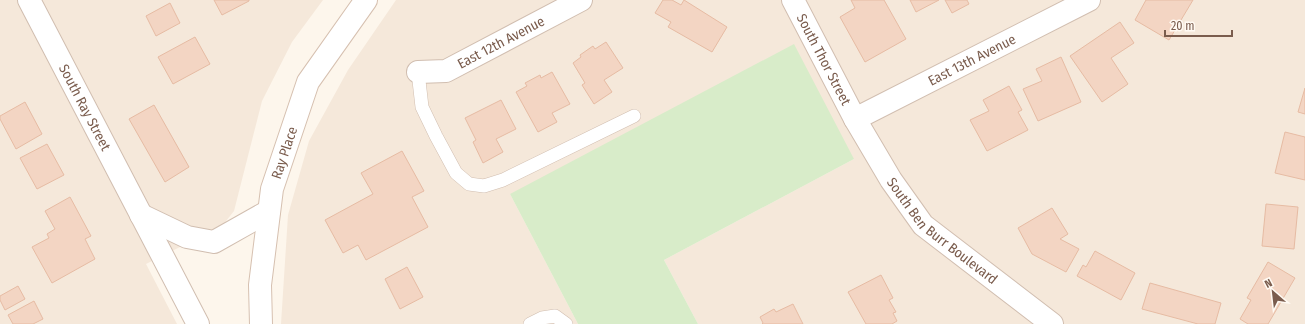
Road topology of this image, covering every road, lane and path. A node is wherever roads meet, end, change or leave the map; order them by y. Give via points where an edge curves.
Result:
1 (29, 0) edge
2 (366, 0) edge
3 (581, 0) edge
4 (793, 0) edge
5 (1089, 0) edge
6 (418, 72) joint
7 (634, 116) dead end
8 (855, 119) junction
9 (269, 211) junction
10 (141, 215) junction
11 (198, 324) edge
12 (261, 324) edge
13 (530, 324) edge
14 (566, 324) edge
15 (1052, 324) edge

1 - 10 street, South Ray Street
2 - 9 street, Ray Place via 308,82 272,188
3 - 6 street, East 12th Avenue via 446,71
4 - 8 street, South Thor Street
5 - 8 street, East 13th Avenue
6 - 7 lane via 422,107 456,173 469,184 484,186 503,180
8 - 15 street, South Ben Burr Boulevard via 891,180 924,226
9 - 10 street via 214,242 187,237
9 - 12 street, Ray Place via 260,285
10 - 11 street, South Ray Street
13 - 14 lane via 542,318 556,316

